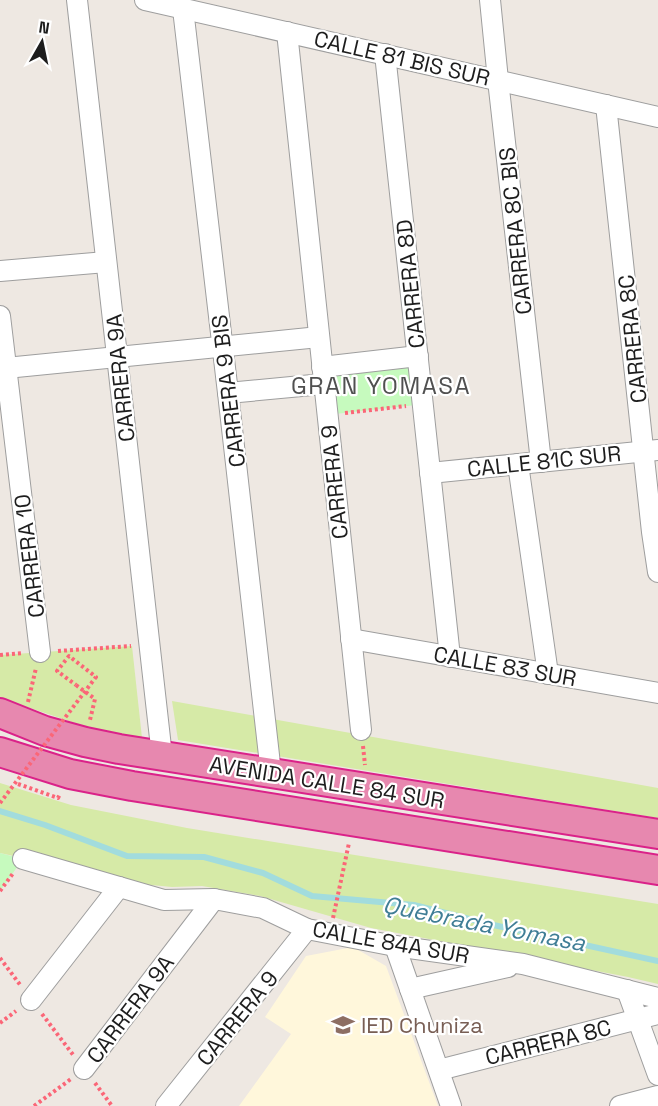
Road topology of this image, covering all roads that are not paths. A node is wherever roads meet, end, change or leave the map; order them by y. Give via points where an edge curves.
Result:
1 (77, 0) edge
2 (145, 0) edge
3 (490, 0) edge
4 (183, 9) junction
5 (287, 32) junction
6 (385, 54) junction
7 (498, 80) junction
8 (606, 105) junction
9 (658, 117) edge
10 (106, 262) junction
11 (0, 271) edge
12 (0, 316) edge
13 (319, 337) junction
14 (223, 347) junction
15 (418, 356) junction
16 (117, 357) junction
17 (6, 368) junction
18 (323, 375) junction
19 (228, 393) junction
20 (651, 451) edge
21 (541, 462) junction
22 (518, 464) junction
23 (430, 473) junction
24 (658, 572) edge
25 (351, 639) junction
26 (40, 652) road end
27 (450, 657) junction
28 (548, 674) junction
29 (658, 693) edge
30 (11, 718) edge
31 (361, 730) road end
32 (0, 752) edge
33 (162, 756) junction
34 (271, 773) junction
35 (658, 834) edge
36 (23, 859) dead end
37 (658, 870) edge
38 (119, 887) junction
39 (214, 899) junction
40 (307, 929) junction
41 (395, 946) junction
42 (523, 964) junction
43 (410, 989) junction
44 (627, 990) junction
45 (658, 998) edge
46 (31, 1000) road end
47 (658, 1014) edge
48 (638, 1020) junction
49 (84, 1069) road end
50 (439, 1070) junction
51 (658, 1075) edge
52 (658, 1096) edge
53 (166, 1106) edge
54 (451, 1106) edge
55 (620, 1106) edge

1 - 10 street, CARRERA 9A
2 - 4 street, CALLE 81 BIS SUR
3 - 7 street, CARRERA 8C BIS
4 - 5 street, CALLE 81 BIS SUR
4 - 14 street, CARRERA 9 BIS
5 - 6 street, CALLE 81 BIS SUR
5 - 13 street, CARRERA 9
6 - 7 street, CALLE 81 BIS SUR
6 - 15 street, CARRERA 8D
7 - 8 street, CALLE 81 BIS SUR
7 - 21 street, CARRERA 8C BIS
8 - 9 street, CALLE 81 BIS SUR
8 - 20 street, CARRERA 8C
10 - 11 street
10 - 16 street, CARRERA 9A
12 - 17 street, CARRERA 10
13 - 14 street
13 - 18 street, CARRERA 9
14 - 16 street
14 - 19 street, CARRERA 9 BIS
15 - 18 street
15 - 23 street, CARRERA 8D
16 - 17 street
16 - 33 street, CARRERA 9A
17 - 26 street, CARRERA 10
18 - 19 street
18 - 25 street, CARRERA 9
19 - 34 street, CARRERA 9 BIS
20 - 21 street, CALLE 81C SUR
20 - 24 street, CARRERA 8C via 652,531
21 - 22 street, CALLE 81C SUR
22 - 23 street, CALLE 81C SUR
22 - 28 street
23 - 27 street, CARRERA 8D
25 - 27 street, CALLE 83 SUR
25 - 31 street, CARRERA 9
27 - 28 street, CALLE 83 SUR
28 - 29 street, CALLE 83 SUR
30 - 33 highway, AVENIDA CALLE 84 SUR via 85,742
32 - 37 highway, AVENIDA CALLE 84 SUR via 70,774 132,786
33 - 34 highway, AVENIDA CALLE 84 SUR
34 - 35 highway, AVENIDA CALLE 84 SUR
36 - 38 street, CALLE 84A SUR
38 - 39 street, CALLE 84A SUR via 164,900
38 - 46 street
39 - 40 street, CALLE 84A SUR via 263,908
39 - 49 street, CARRERA 9A
40 - 41 street, CALLE 84A SUR
40 - 53 street, CARRERA 9
41 - 42 street, CALLE 84A SUR
41 - 43 street
42 - 43 street
42 - 44 street, CALLE 84A SUR
43 - 50 street
44 - 45 street, CALLE 84A SUR
44 - 48 street
47 - 48 street, CARRERA 8C
48 - 50 street, CARRERA 8C
48 - 51 street
50 - 54 street
52 - 55 street

